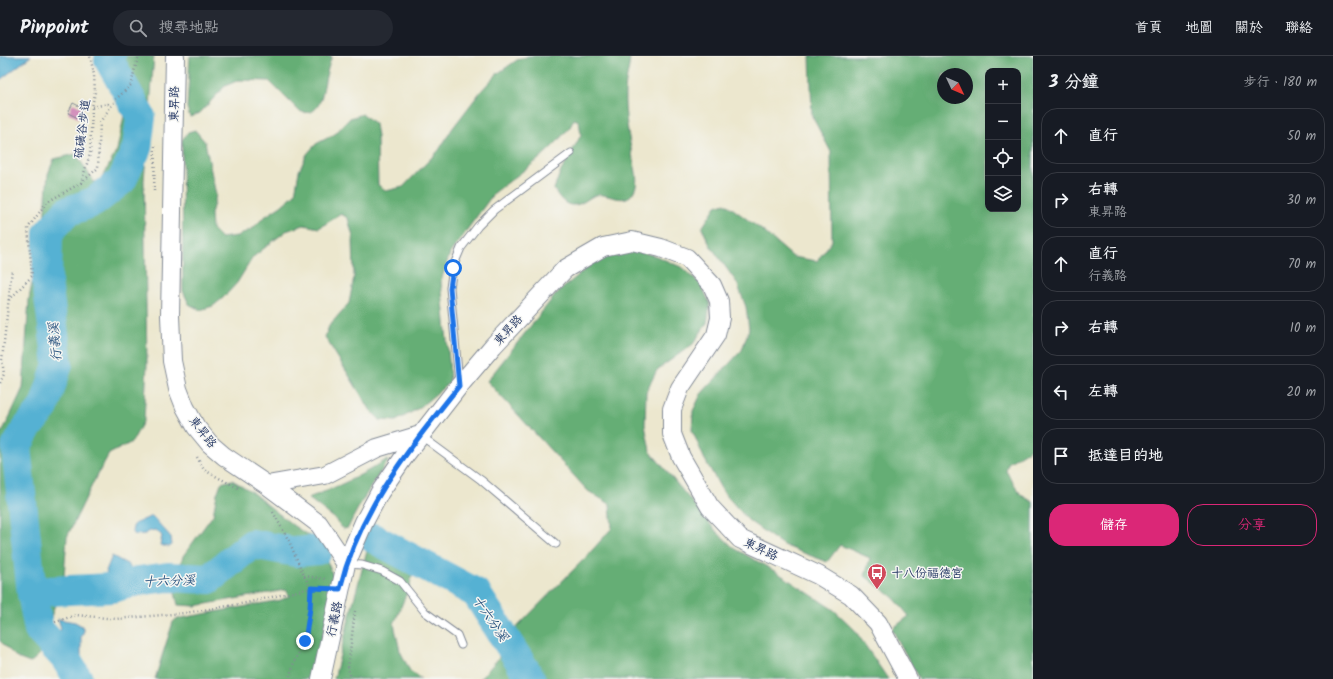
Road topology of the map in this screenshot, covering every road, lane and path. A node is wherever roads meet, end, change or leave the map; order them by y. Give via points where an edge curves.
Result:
1 (90, 56) edge
2 (139, 56) edge
3 (175, 56) edge
4 (111, 106) junction
5 (92, 107) junction
6 (571, 153) dead end
7 (81, 183) junction
8 (12, 269) dead end
9 (9, 300) junction
10 (0, 383) edge
11 (459, 386) junction
12 (420, 435) junction
13 (267, 485) junction
14 (290, 541) dead end
15 (556, 544) dead end
16 (346, 564) junction
17 (304, 576) junction
18 (341, 586) junction
19 (311, 588) junction
20 (356, 607) dead end
21 (55, 622) dead end
22 (461, 645) dead end
23 (289, 679) edge
24 (321, 679) edge
25 (351, 679) edge
26 (908, 679) edge

1 - 5 path, 硫磺谷步道 via 95,92
2 - 4 path via 131,85
3 - 13 street, 東昇路 via 170,316 172,362 178,389 196,427 224,456
4 - 5 path via 108,104
4 - 7 path via 100,122 98,168
5 - 7 path, 硫磺谷步道 via 90,154
6 - 11 lane via 494,210 461,248 453,268 450,288
7 - 9 path via 46,202 28,228 32,276
8 - 9 path
9 - 10 path via 2,360 4,374
11 - 12 street, 東昇路
11 - 26 street, 東昇路 via 565,269 603,247 632,241 687,258 712,285 719,301 720,318 716,335 680,388 672,410 672,434 681,457 710,507 740,539 818,575 851,595 878,622
12 - 13 street via 377,448 325,475
12 - 15 lane via 481,480
12 - 16 street, 行義路 via 380,492
13 - 16 street, 東昇路 via 319,524
14 - 17 path
16 - 18 street, 行義路
16 - 22 lane via 362,565 382,571 400,581 425,612 457,635
17 - 18 path
17 - 19 path
18 - 19 path
18 - 24 street, 行義路
19 - 21 path via 246,603 185,613 116,619 76,615
19 - 23 path via 305,641
20 - 25 path via 348,668

